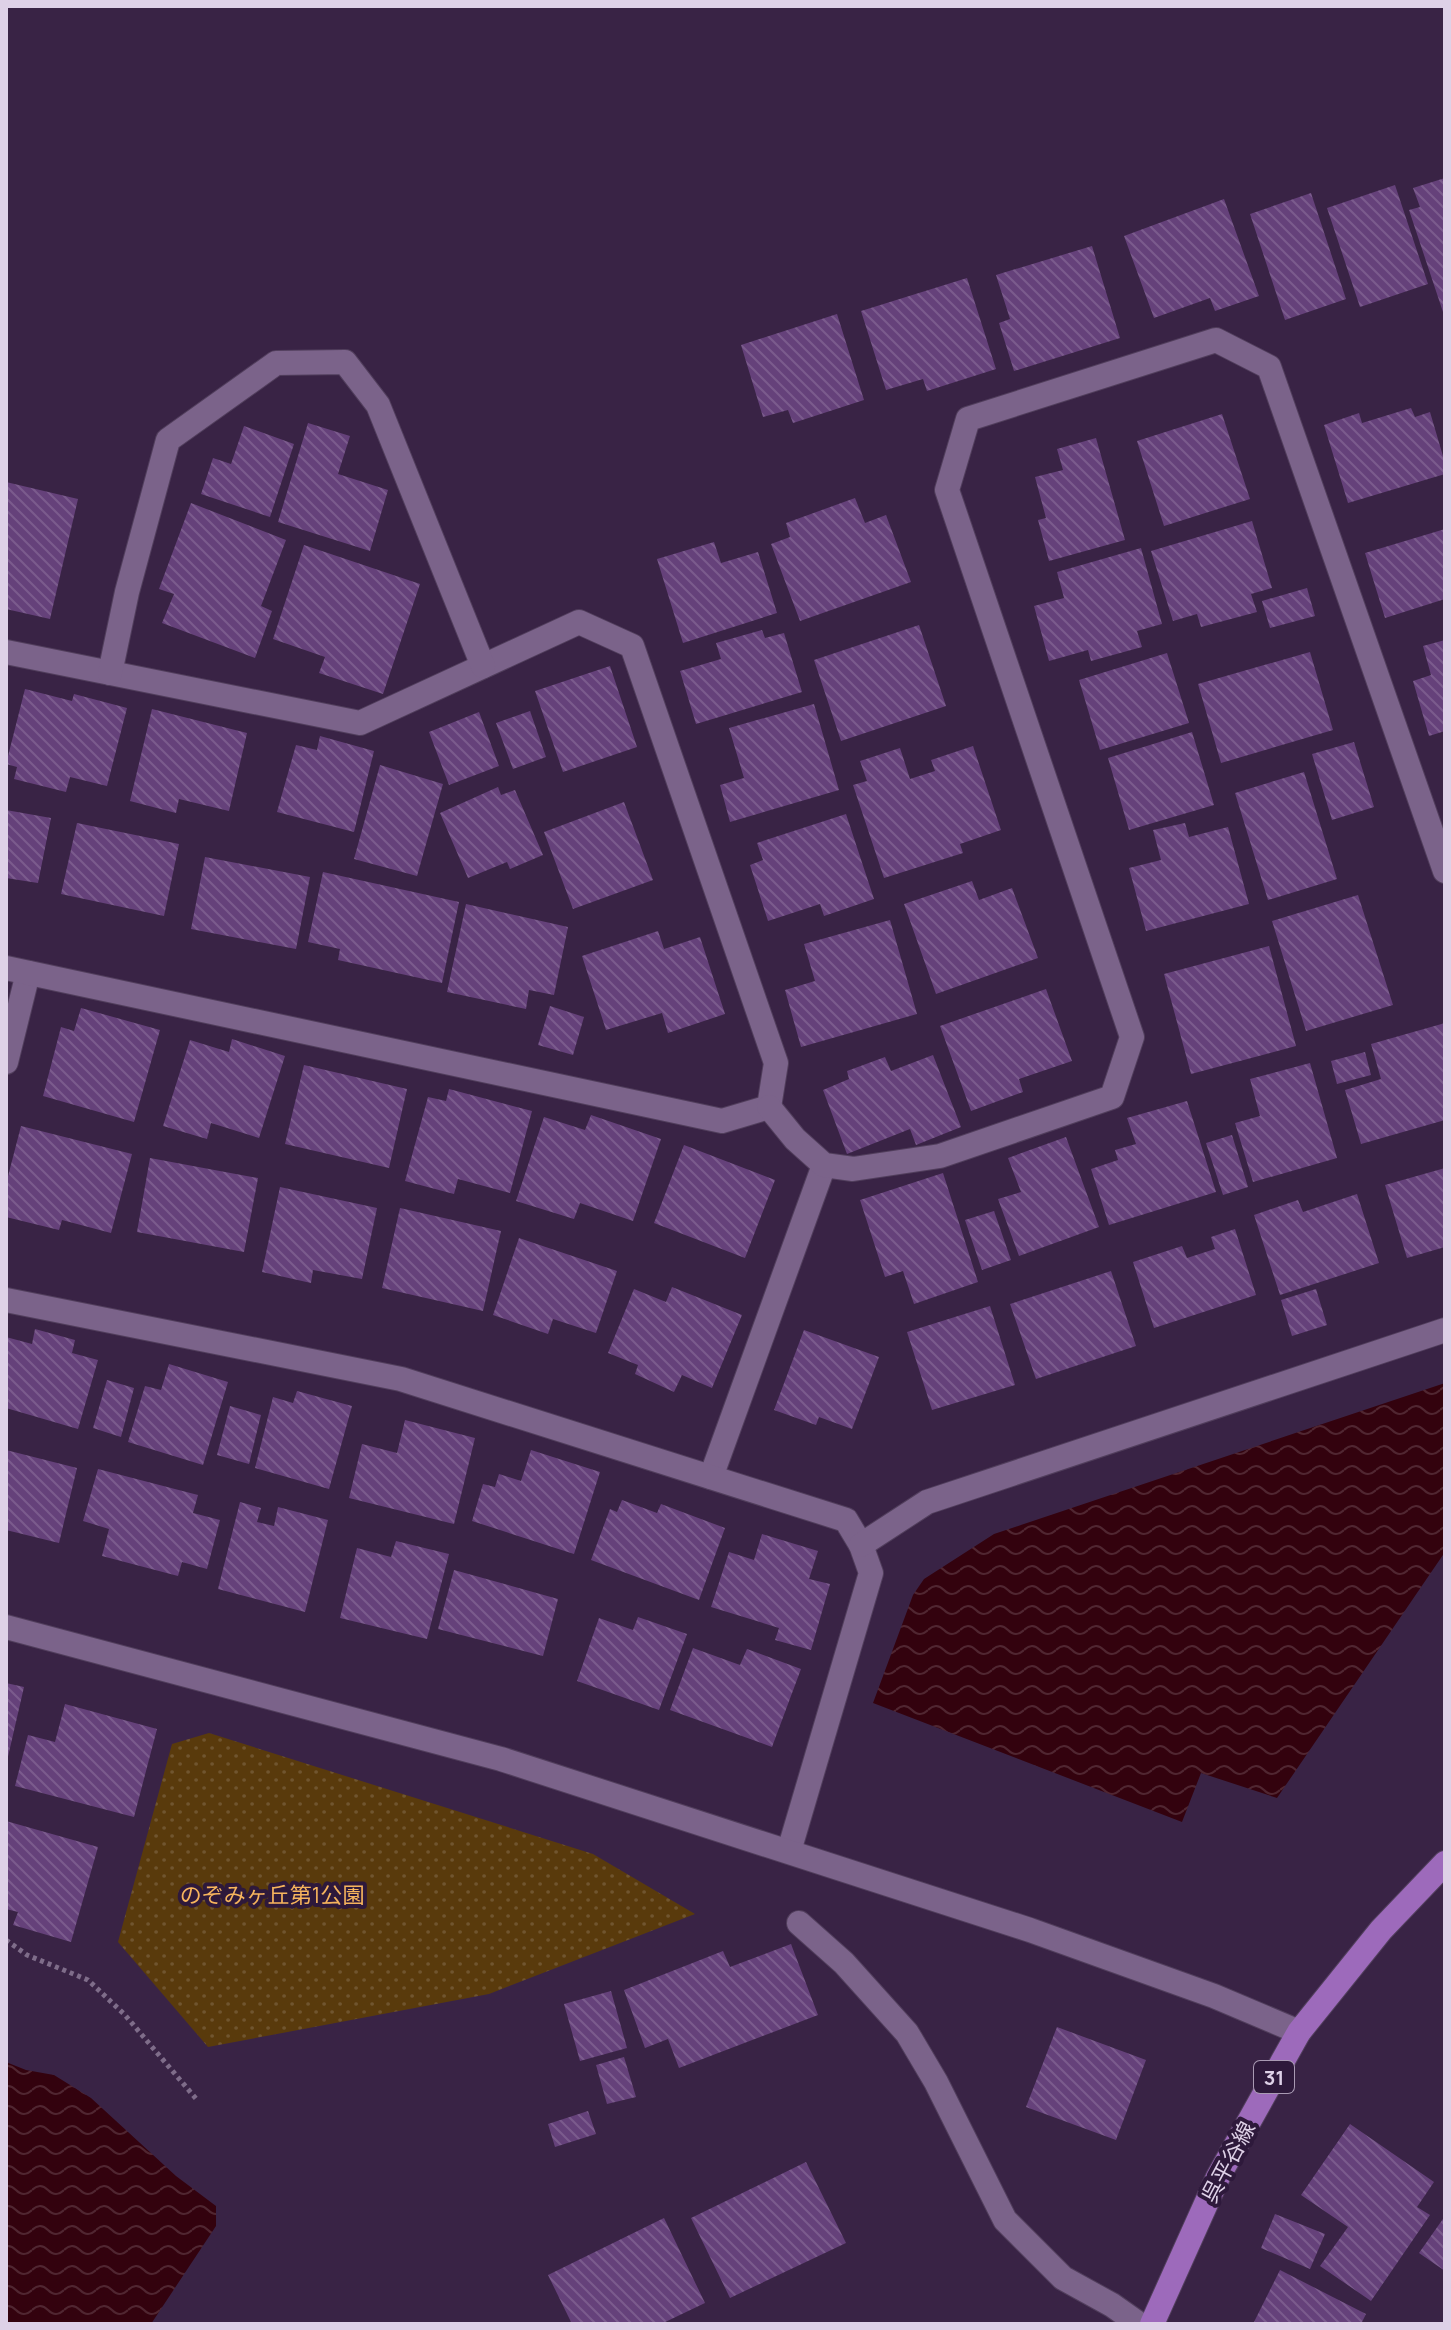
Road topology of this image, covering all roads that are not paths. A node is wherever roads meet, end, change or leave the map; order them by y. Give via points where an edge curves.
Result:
1 (6, 652) edge
2 (483, 666) junction
3 (110, 673) junction
4 (1445, 871) edge
5 (17, 970) edge
6 (6, 1062) edge
7 (769, 1107) junction
8 (824, 1165) junction
9 (6, 1300) edge
10 (1445, 1330) edge
11 (711, 1477) junction
12 (861, 1545) junction
13 (6, 1627) edge
14 (789, 1851) junction
15 (1445, 1863) edge
16 (799, 1923) dead end
17 (1299, 2032) junction
18 (1139, 2324) edge
19 (1152, 2324) edge

1 - 3 street
2 - 3 street via 360,723
2 - 3 street via 378,405 345,362 276,363 168,440
2 - 7 street via 579,622 632,646 776,1063
4 - 8 street via 1269,367 1216,340 968,419 947,490 1132,1037 1112,1097 940,1156 853,1169
5 - 6 street
5 - 7 street via 722,1121
7 - 8 street
8 - 11 street
9 - 11 street via 401,1379
10 - 12 street via 927,1502
11 - 12 street via 846,1520
12 - 14 street via 871,1573
13 - 14 street via 501,1759
14 - 17 street via 1030,1930
15 - 17 main road, 呉平谷線 / 31 via 1381,1930
16 - 18 street via 844,1963 907,2033 1005,2220 1063,2278
17 - 19 main road, 呉平谷線 / 31 via 1218,2177

